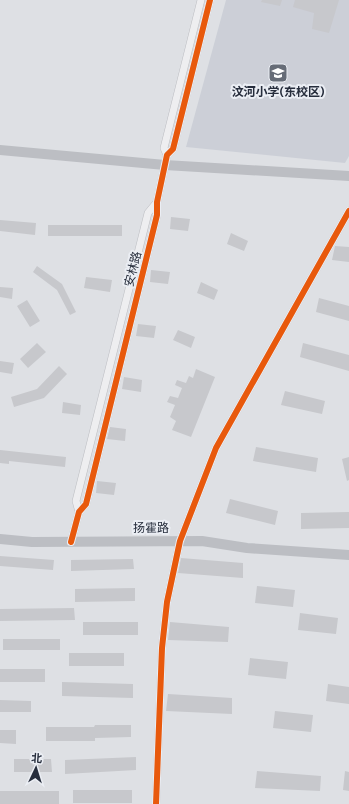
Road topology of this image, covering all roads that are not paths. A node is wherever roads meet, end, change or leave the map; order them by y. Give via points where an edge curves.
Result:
1 (201, 0) edge
2 (210, 0) edge
3 (0, 150) edge
4 (166, 160) junction
5 (349, 176) edge
6 (157, 202) junction
7 (349, 211) edge
8 (115, 344) junction
9 (125, 345) junction
10 (79, 512) junction
11 (0, 539) edge
12 (180, 541) junction
13 (71, 542) junction
14 (349, 555) edge
15 (156, 804) edge

1 - 4 street, 安林路 via 164,148
2 - 4 street, 安林路 via 173,149
3 - 4 street
4 - 5 street
4 - 6 street, 安林路
6 - 8 street, 安林路 via 148,213
6 - 9 street, 安林路 via 157,215
7 - 12 street via 216,448
8 - 9 street
8 - 10 street, 安林路 via 76,501
9 - 10 street, 安林路 via 86,504
10 - 13 street, 安林路
11 - 13 street, 扬霍路
12 - 13 street, 扬霍路
12 - 14 street, 扬霍路
12 - 15 street via 167,602 162,648

